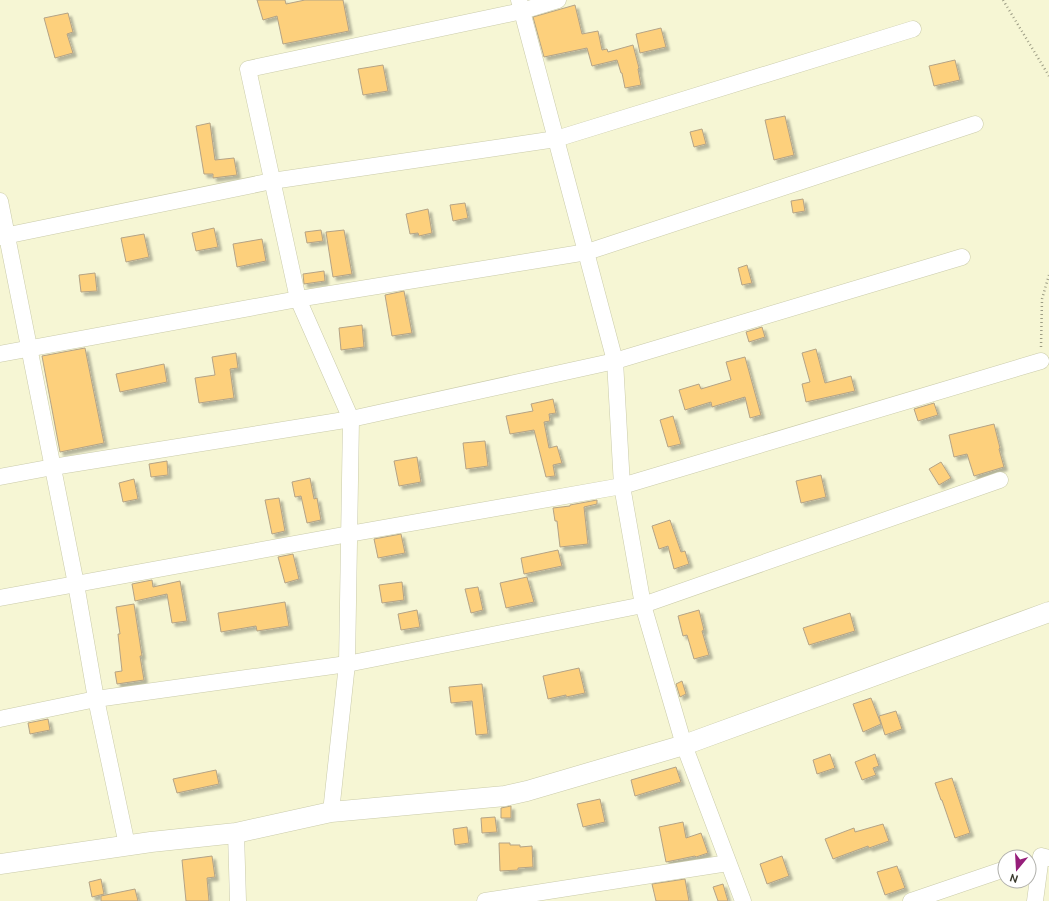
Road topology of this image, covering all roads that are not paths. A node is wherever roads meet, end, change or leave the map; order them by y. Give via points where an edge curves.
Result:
1 (558, 0) edge
2 (520, 6) edge
3 (913, 29) dead end
4 (975, 124) dead end
5 (556, 139) junction
6 (272, 181) junction
7 (0, 201) edge
8 (4, 237) edge
9 (587, 252) junction
10 (962, 257) dead end
11 (298, 299) junction
12 (29, 349) junction
13 (0, 354) edge
14 (615, 360) junction
15 (1041, 361) road end
16 (351, 418) junction
17 (53, 467) junction
18 (0, 477) edge
19 (1000, 480) dead end
20 (622, 486) junction
21 (349, 534) junction
22 (76, 584) junction
23 (0, 598) edge
24 (643, 605) junction
25 (1049, 612) edge
26 (347, 664) junction
27 (96, 700) junction
28 (0, 719) edge
29 (684, 745) junction
30 (331, 812) junction
31 (236, 833) junction
32 (127, 845) junction
33 (1042, 857) edge
34 (728, 863) junction
35 (0, 864) edge
36 (997, 872) edge
37 (238, 901) edge
38 (485, 901) edge
39 (743, 901) edge
40 (911, 901) edge
41 (1035, 901) edge

1 - 2 street
2 - 5 street
2 - 6 street via 248,70
3 - 5 street
4 - 9 street
5 - 6 street
5 - 9 street
6 - 8 street
6 - 11 street
7 - 8 street
8 - 12 street
9 - 11 street
9 - 14 street
10 - 14 street
11 - 12 street
11 - 16 street
12 - 13 street
12 - 17 street
14 - 16 street
14 - 20 street
15 - 20 street
16 - 17 street
16 - 21 street
17 - 18 street
17 - 22 street
19 - 24 street
20 - 21 street
20 - 24 street
21 - 22 street
21 - 26 street
22 - 23 street
22 - 27 street
24 - 26 street
24 - 29 street
25 - 29 main road
26 - 27 street
26 - 30 street
27 - 28 street
27 - 32 street
29 - 30 main road via 505,796
29 - 34 street
30 - 31 main road
31 - 32 main road
31 - 37 street
32 - 35 main road
33 - 41 street
34 - 38 street
34 - 39 street
36 - 40 street

